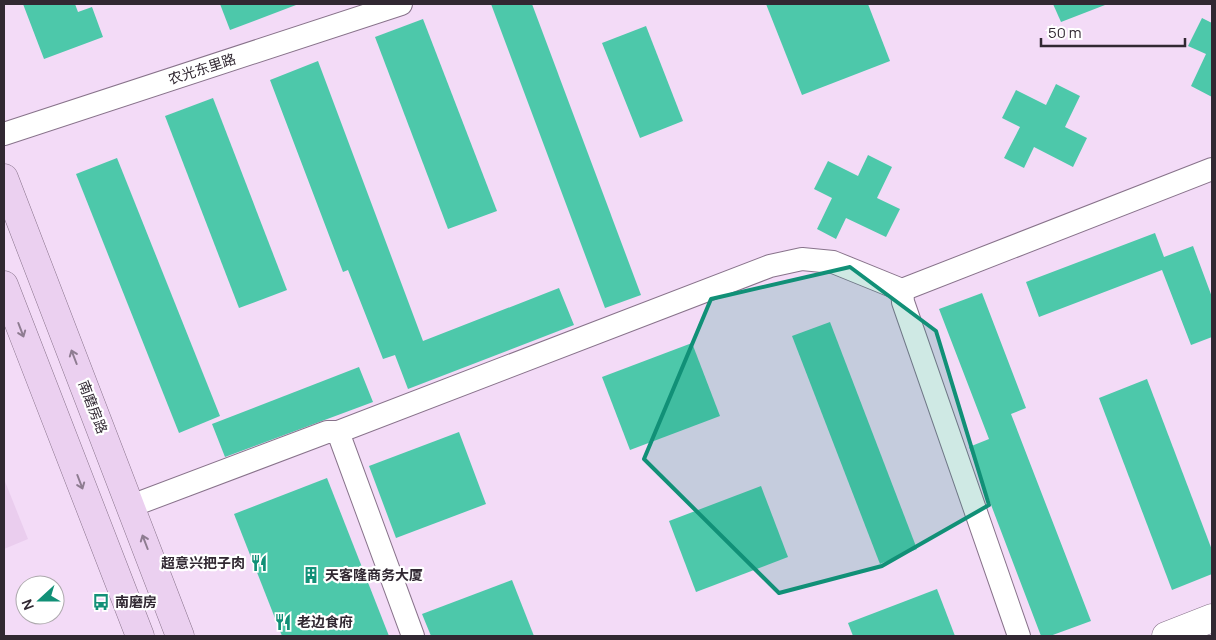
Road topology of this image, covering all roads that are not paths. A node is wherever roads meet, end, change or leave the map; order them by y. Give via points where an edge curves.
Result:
1 (401, 4) edge
2 (4, 134) edge
3 (1212, 169) edge
4 (4, 178) edge
5 (4, 285) edge
6 (902, 290) junction
7 (338, 432) junction
8 (131, 506) junction
9 (1212, 618) edge
10 (140, 636) edge
11 (180, 636) edge
12 (413, 636) edge
13 (1019, 636) edge
14 (1166, 636) edge

1 - 2 street, 农光东里路
3 - 6 street
8 -> 4 main road, 南磨房路
5 -> 10 main road
6 - 7 street via 833,262 802,260 770,266
6 - 13 street via 903,302
7 - 8 street via 327,432
7 - 12 street
11 -> 8 main road, 南磨房路
9 - 14 street

